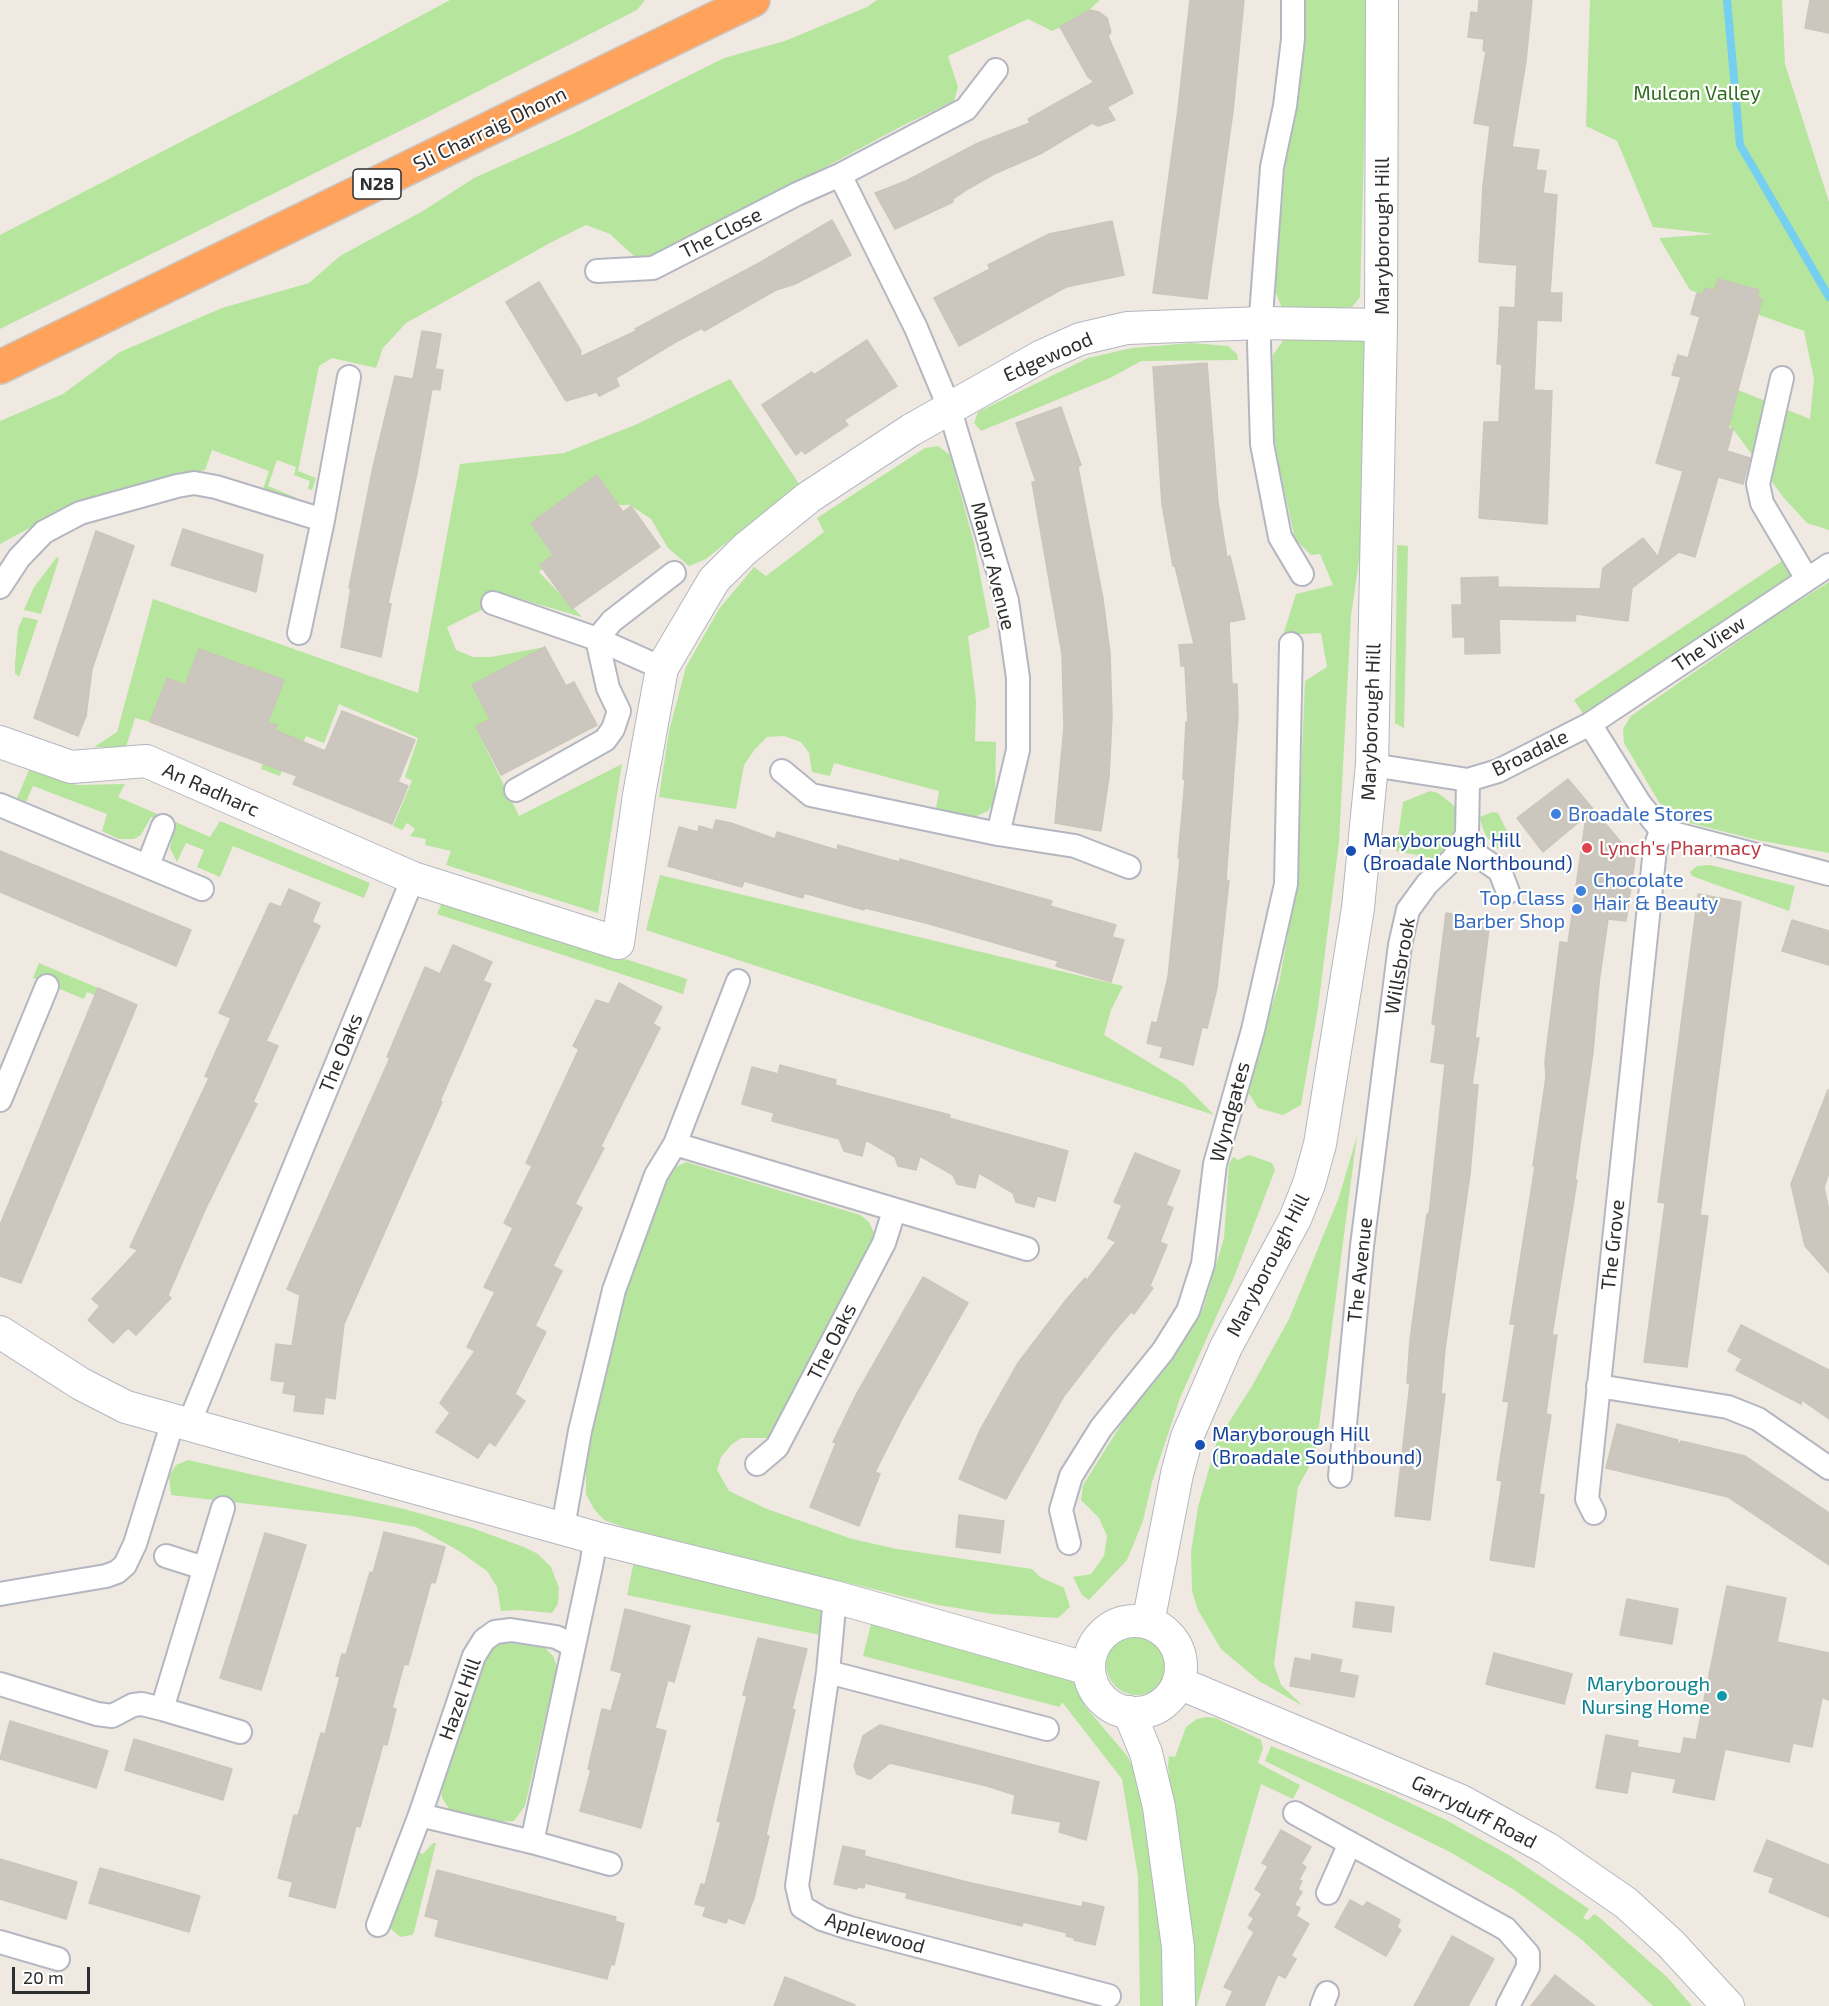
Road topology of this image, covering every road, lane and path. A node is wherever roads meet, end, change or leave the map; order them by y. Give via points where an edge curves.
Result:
1 (753, 0) edge
2 (1293, 0) edge
3 (1383, 0) edge
4 (996, 70) dead end
5 (840, 175) junction
6 (597, 271) dead end
7 (1262, 322) junction
8 (1381, 325) junction
9 (0, 367) edge
10 (349, 377) dead end
11 (1782, 378) dead end
12 (949, 407) junction
13 (323, 520) junction
14 (1829, 565) edge
15 (674, 573) dead end
16 (1302, 574) dead end
17 (1807, 579) junction
18 (0, 587) edge
19 (493, 603) dead end
20 (299, 633) dead end
21 (597, 639) junction
22 (1291, 644) dead end
23 (662, 668) junction
24 (1610, 709) joint
25 (1590, 724) junction
26 (0, 742) edge
27 (1372, 765) junction
28 (782, 771) dead end
29 (1468, 780) junction
30 (516, 790) dead end
31 (0, 805) edge
32 (163, 826) dead end
33 (1672, 833) junction
34 (998, 834) junction
35 (1461, 844) junction
36 (148, 865) junction
37 (1129, 867) dead end
38 (1829, 874) edge
39 (413, 878) junction
40 (202, 889) dead end
41 (1508, 892) dead end
42 (738, 981) dead end
43 (47, 986) dead end
44 (1384, 1065) joint
45 (1, 1093) edge
46 (675, 1144) junction
47 (894, 1211) junction
48 (1027, 1249) dead end
49 (0, 1332) edge
50 (1598, 1386) junction
51 (181, 1424) junction
52 (757, 1464) dead end
53 (1829, 1468) edge
54 (1340, 1476) dead end
55 (222, 1508) dead end
56 (1594, 1513) dead end
57 (563, 1527) junction
58 (596, 1538) junction
59 (1069, 1542) dead end
60 (166, 1556) dead end
61 (204, 1568) junction
62 (0, 1594) edge
63 (835, 1597) junction
64 (1148, 1623) junction
65 (574, 1646) junction
66 (1089, 1669) junction
67 (828, 1672) junction
68 (1179, 1683) junction
69 (0, 1684) edge
70 (162, 1709) junction
71 (1129, 1712) junction
72 (1047, 1729) dead end
73 (240, 1732) dead end
74 (1295, 1813) dead end
75 (420, 1815) junction
76 (532, 1842) junction
77 (1350, 1843) junction
78 (610, 1864) dead end
79 (1328, 1893) dead end
80 (378, 1925) dead end
81 (0, 1942) edge
82 (58, 1959) dead end
83 (1109, 1996) dead end
84 (1179, 2006) edge
85 (1508, 2006) edge
86 (1728, 2006) edge

1 - 9 highway, Sli Charraig Dhonn / N28
2 - 7 street via 1285,106 1271,178
3 - 8 street, Maryborough Hill
4 - 5 street, The Close via 966,109
5 - 6 street, The Close via 653,268
5 - 12 street via 916,328
7 - 8 street, Edgewood
7 - 12 street, Edgewood via 1127,328 1080,339
7 - 16 street via 1262,444 1281,537
8 - 27 street, Maryborough Hill
10 - 13 street
11 - 17 street via 1758,484 1762,503
12 - 23 street, Edgewood via 809,497 746,549 714,580
12 - 34 street, Manor Avenue via 1007,601 1018,678 1018,750
13 - 18 street via 194,483 80,513 44,532 19,558
13 - 20 street
14 - 17 street, The View
15 - 21 street via 612,621
17 - 24 street, The View
19 - 21 street
21 - 23 street
21 - 30 street via 608,688 619,711 613,729 605,740
22 - 59 street, Wyndgates via 1286,884 1253,1030 1215,1164 1203,1264 1188,1311 1163,1351 1101,1428 1071,1476 1061,1510
23 - 39 street via 618,943
24 - 25 street, Broadale
25 - 29 street, Broadale via 1498,771
25 - 33 street via 1640,804
26 - 39 street, An Radharc via 71,767 146,761
27 - 29 street, Broadale
27 - 64 street, Maryborough Hill via 1358,909 1320,1144 1295,1219 1226,1347 1187,1437 1176,1474
28 - 34 street via 811,795
29 - 35 street, Willsbrook via 1467,834
31 - 36 street
32 - 36 street
33 - 38 street
33 - 50 street, The Grove via 1655,849
34 - 37 street via 1075,846
35 - 41 street via 1500,871
35 - 44 street, Willsbrook via 1453,859 1408,910
36 - 40 street
39 - 51 street, The Oaks
42 - 46 street
43 - 45 street
44 - 54 street, The Avenue
46 - 47 street
46 - 57 street via 656,1176 614,1290 580,1431
47 - 48 street
47 - 52 street, The Oaks via 884,1243 777,1447
49 - 51 street via 81,1384 126,1407
50 - 53 street via 1728,1407 1758,1419
50 - 56 street, The Grove via 1587,1499
51 - 57 street
51 - 62 street, The Oaks via 125,1566 106,1576
55 - 61 street
57 - 58 street
58 - 63 street
58 - 65 street
60 - 61 street
61 - 70 street
63 - 66 street
63 - 67 street, Applewood
64 - 66 street via 1126,1622 1107,1631 1097,1641
64 - 68 street via 1167,1634 1179,1653
65 - 75 street, Hazel Hill via 556,1637 511,1630 495,1632 484,1640 474,1656
65 - 76 street
66 - 71 street via 1101,1698 1114,1708
67 - 72 street
67 - 83 street, Applewood via 797,1886 802,1907 850,1928
68 - 71 street via 1159,1706
68 - 86 street, Garryduff Road via 1461,1801 1548,1849 1626,1903 1670,1943
69 - 70 street via 97,1714 112,1716 142,1704
70 - 73 street
71 - 84 street via 1146,1753 1160,1817 1178,1947
74 - 77 street
75 - 76 street
75 - 80 street, Hazel Hill
76 - 78 street
77 - 79 street
77 - 85 street via 1506,1929 1521,1944 1528,1954 1528,1967
81 - 82 street

